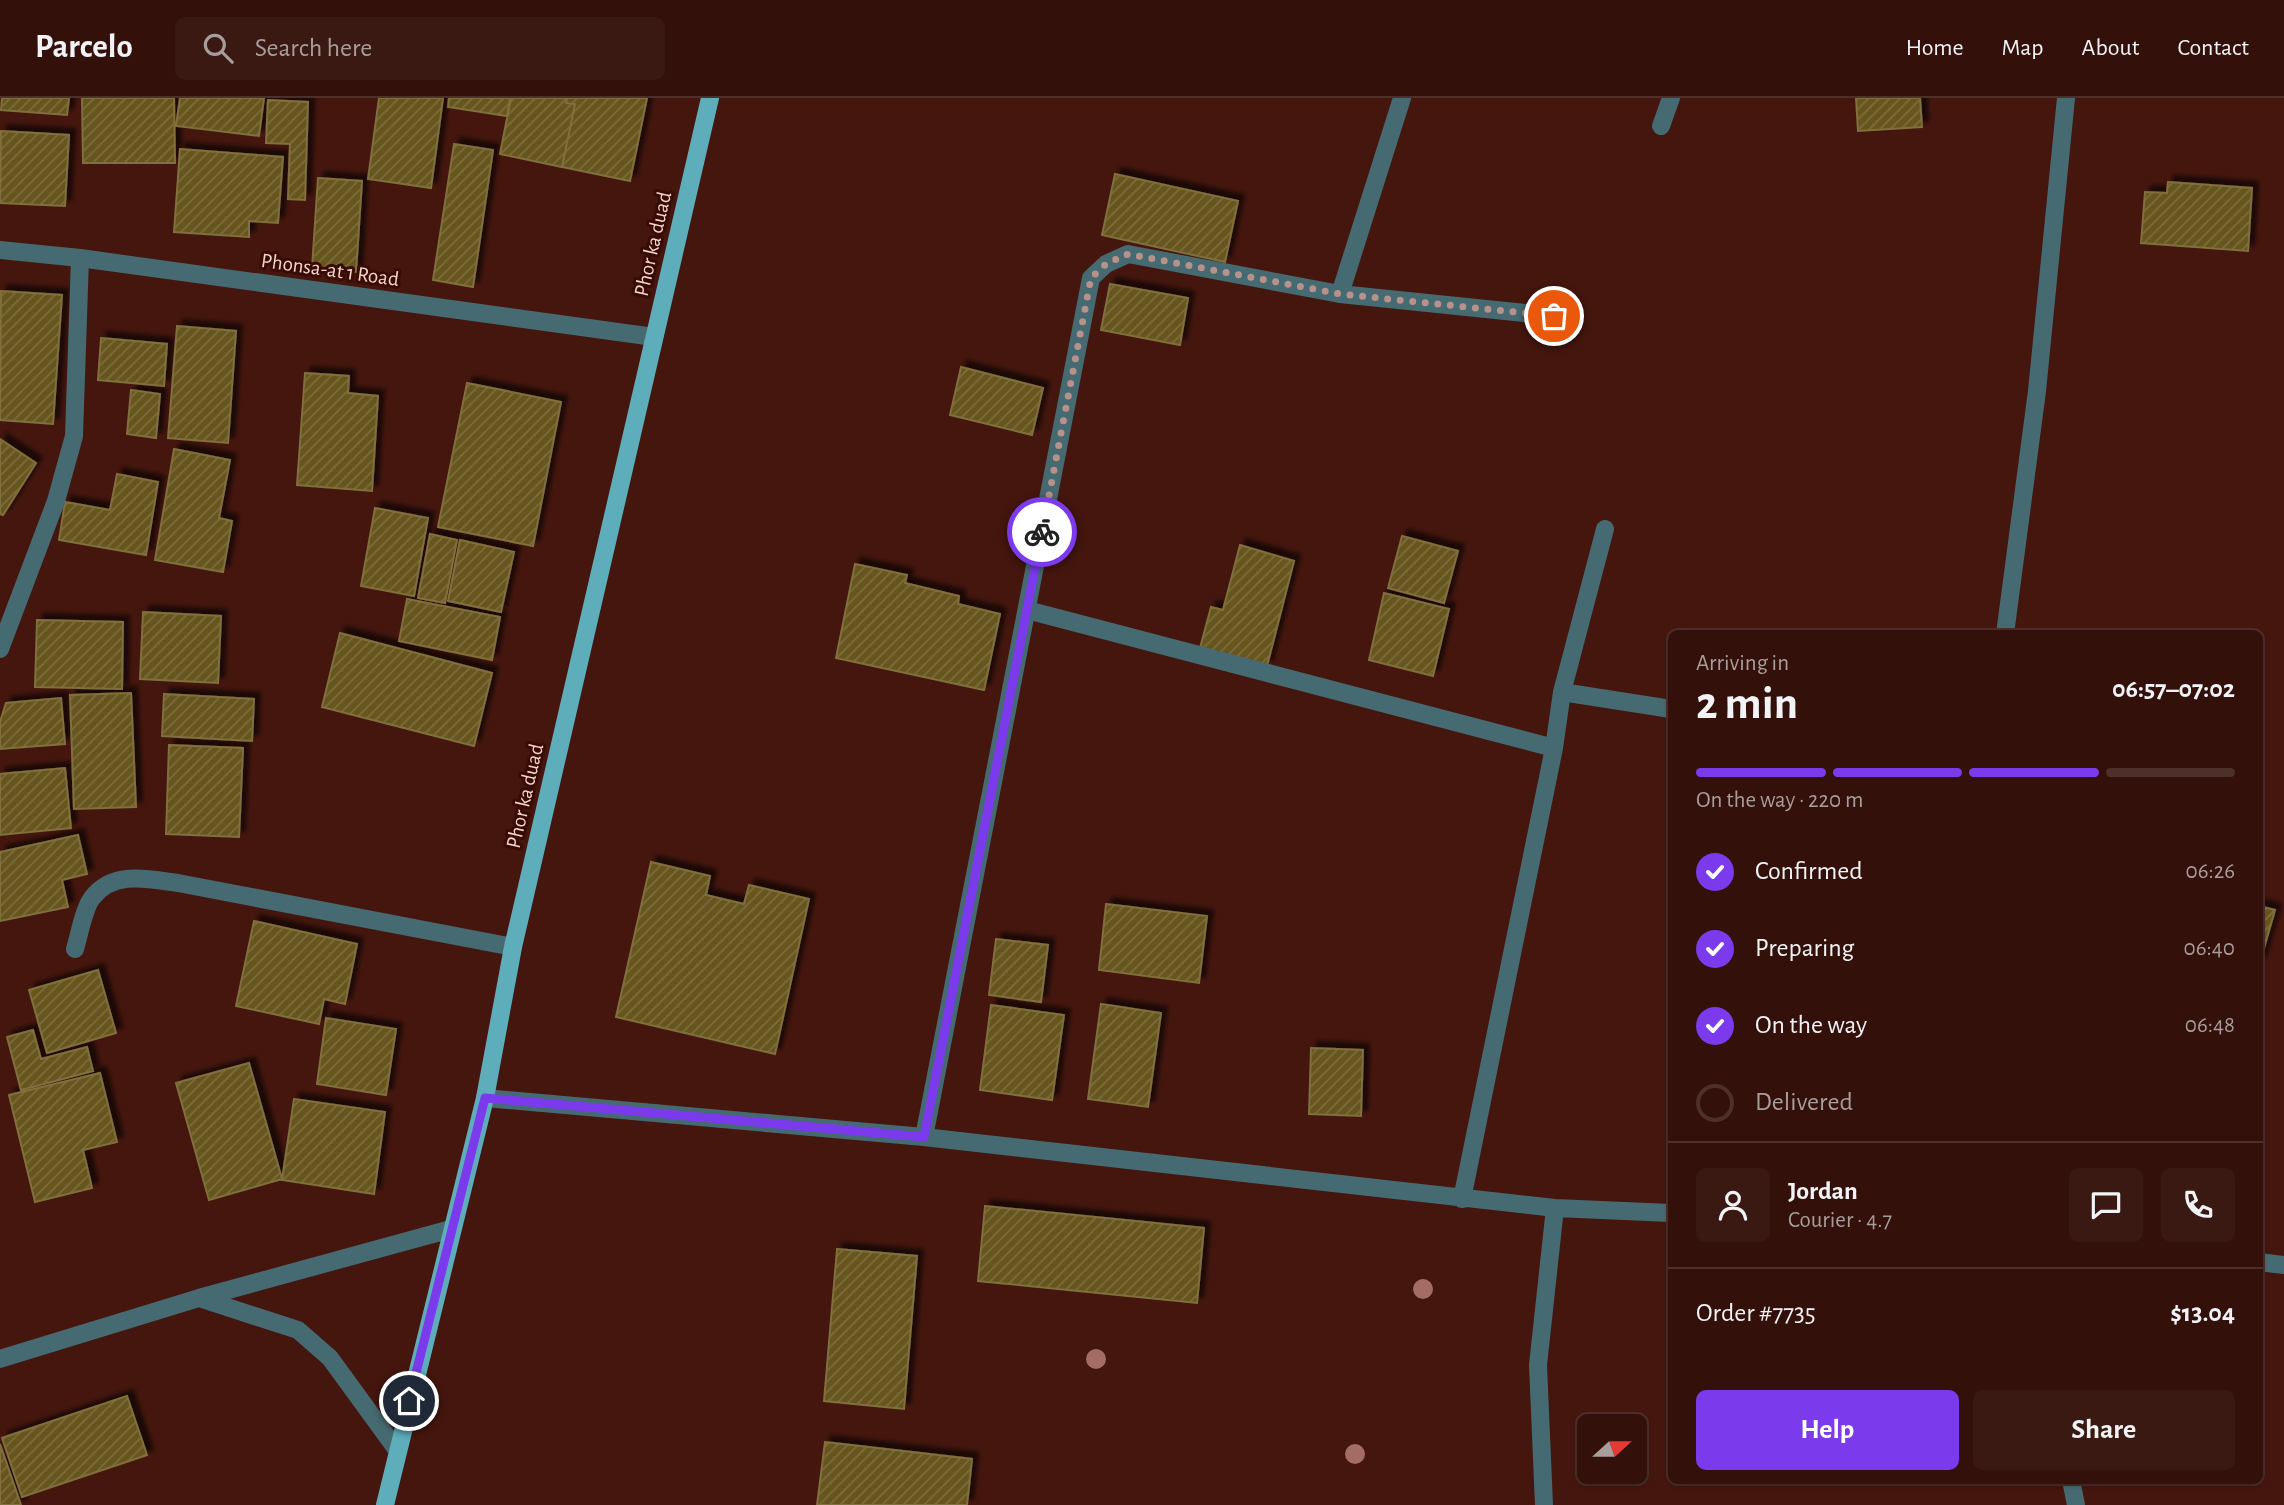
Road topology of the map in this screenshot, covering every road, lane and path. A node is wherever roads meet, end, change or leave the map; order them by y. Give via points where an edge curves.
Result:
1 (710, 98) edge
2 (1402, 98) edge
3 (1671, 98) edge
4 (2066, 98) edge
5 (1661, 126) dead end
6 (0, 250) edge
7 (80, 258) junction
8 (1340, 294) junction
9 (1554, 316) dead end
10 (654, 337) junction
11 (1605, 529) dead end
12 (1027, 610) junction
13 (2006, 630) edge
14 (0, 649) edge
15 (1562, 692) junction
16 (1668, 709) edge
17 (1554, 748) junction
18 (513, 947) junction
19 (75, 949) dead end
20 (485, 1098) junction
21 (924, 1137) junction
22 (1462, 1199) junction
23 (1555, 1208) junction
24 (1668, 1213) edge
25 (451, 1229) junction
26 (2263, 1262) edge
27 (2284, 1265) edge
28 (199, 1298) junction
29 (0, 1359) edge
30 (397, 1450) junction
31 (2072, 1484) edge
32 (385, 1505) edge
33 (1544, 1505) edge
34 (2076, 1505) edge

1 - 10 main road, Phor ka duad
2 - 8 street
3 - 5 street
4 - 13 street via 2037,391
6 - 7 street, Phonsa-at 1 Road
7 - 10 street, Phonsa-at 1 Road
7 - 14 street via 74,436
8 - 9 street
8 - 12 street via 1128,254 1106,264 1091,278
10 - 18 main road, Phor ka duad
11 - 15 street
12 - 17 street
12 - 21 street
15 - 16 street
15 - 17 street
17 - 22 street
18 - 19 street via 140,878 110,881 91,899
18 - 20 main road, Phor ka duad
20 - 21 street
20 - 25 main road, Phor ka duad
21 - 22 street
22 - 23 street
23 - 24 street
23 - 33 street via 1538,1365
25 - 28 street
25 - 30 main road, Phor ka duad
26 - 27 street
28 - 29 street
28 - 30 street via 298,1330 330,1358
30 - 32 main road, Phor ka duad
31 - 34 street

